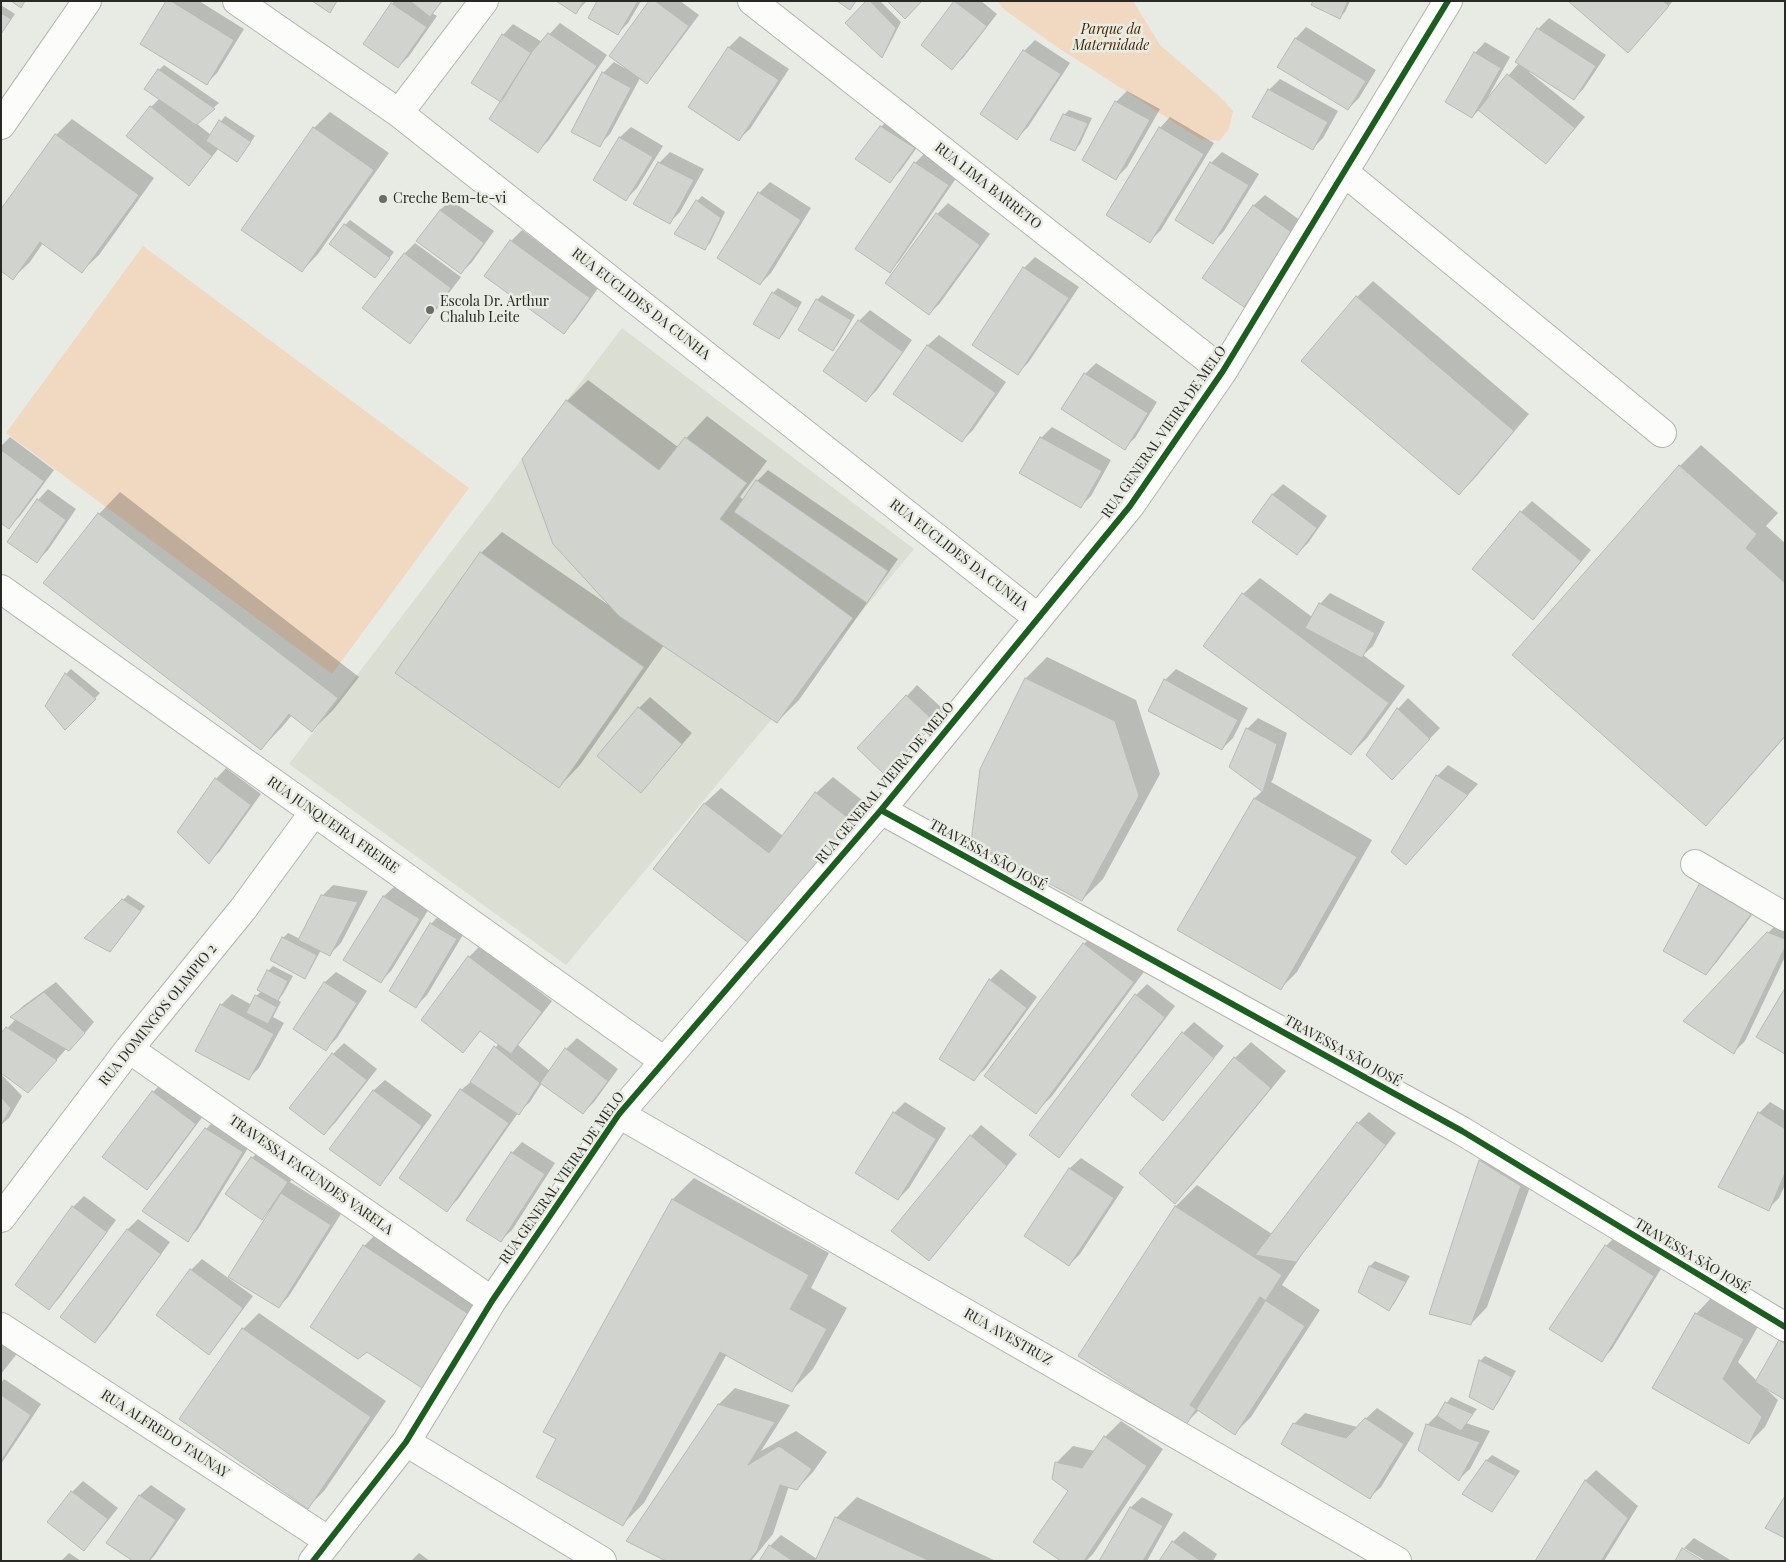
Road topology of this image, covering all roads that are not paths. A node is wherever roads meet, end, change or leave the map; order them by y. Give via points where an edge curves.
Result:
1 (87, 1) edge
2 (238, 1) edge
3 (484, 1) edge
4 (752, 1) edge
5 (1448, 1) edge
6 (399, 113) junction
7 (1, 125) edge
8 (1344, 172) junction
9 (1223, 371) junction
10 (1662, 433) dead end
11 (5, 601) edge
12 (1038, 618) junction
13 (881, 810) junction
14 (314, 812) junction
15 (1696, 864) dead end
16 (1785, 917) edge
17 (129, 1049) junction
18 (664, 1061) junction
19 (619, 1114) junction
20 (1, 1218) edge
21 (492, 1300) junction
22 (1, 1327) edge
23 (1785, 1327) edge
24 (406, 1442) junction
25 (321, 1551) edge
26 (602, 1561) edge
27 (1397, 1561) edge

1 - 7 street
2 - 6 street, RUA EUCLIDES DA CUNHA
3 - 6 street
4 - 9 street, RUA LIMA BARRETO
5 - 8 street, RUA GENERAL VIEIRA DE MELO
6 - 12 street, RUA EUCLIDES DA CUNHA
8 - 9 street, RUA GENERAL VIEIRA DE MELO
8 - 10 street
9 - 12 street, RUA GENERAL VIEIRA DE MELO via 1130,506
11 - 14 street, RUA JUNQUEIRA FREIRE
12 - 13 street, RUA GENERAL VIEIRA DE MELO
13 - 18 street, RUA GENERAL VIEIRA DE MELO
13 - 23 street, TRAVESSA SÃO JOSÉ via 1462,1131
14 - 17 street, RUA DOMINGOS OLIMPIO 2 via 243,909
14 - 18 street, RUA JUNQUEIRA FREIRE
15 - 16 street
17 - 20 street, RUA DOMINGOS OLIMPIO 2
17 - 21 street, TRAVESSA FAGUNDES VARELA
18 - 19 street, RUA GENERAL VIEIRA DE MELO
19 - 21 street, RUA GENERAL VIEIRA DE MELO
19 - 27 street, RUA AVESTRUZ
21 - 24 street, RUA GENERAL VIEIRA DE MELO
22 - 25 street, RUA ALFREDO TAUNAY
24 - 25 street, RUA GENERAL VIEIRA DE MELO
24 - 26 street

